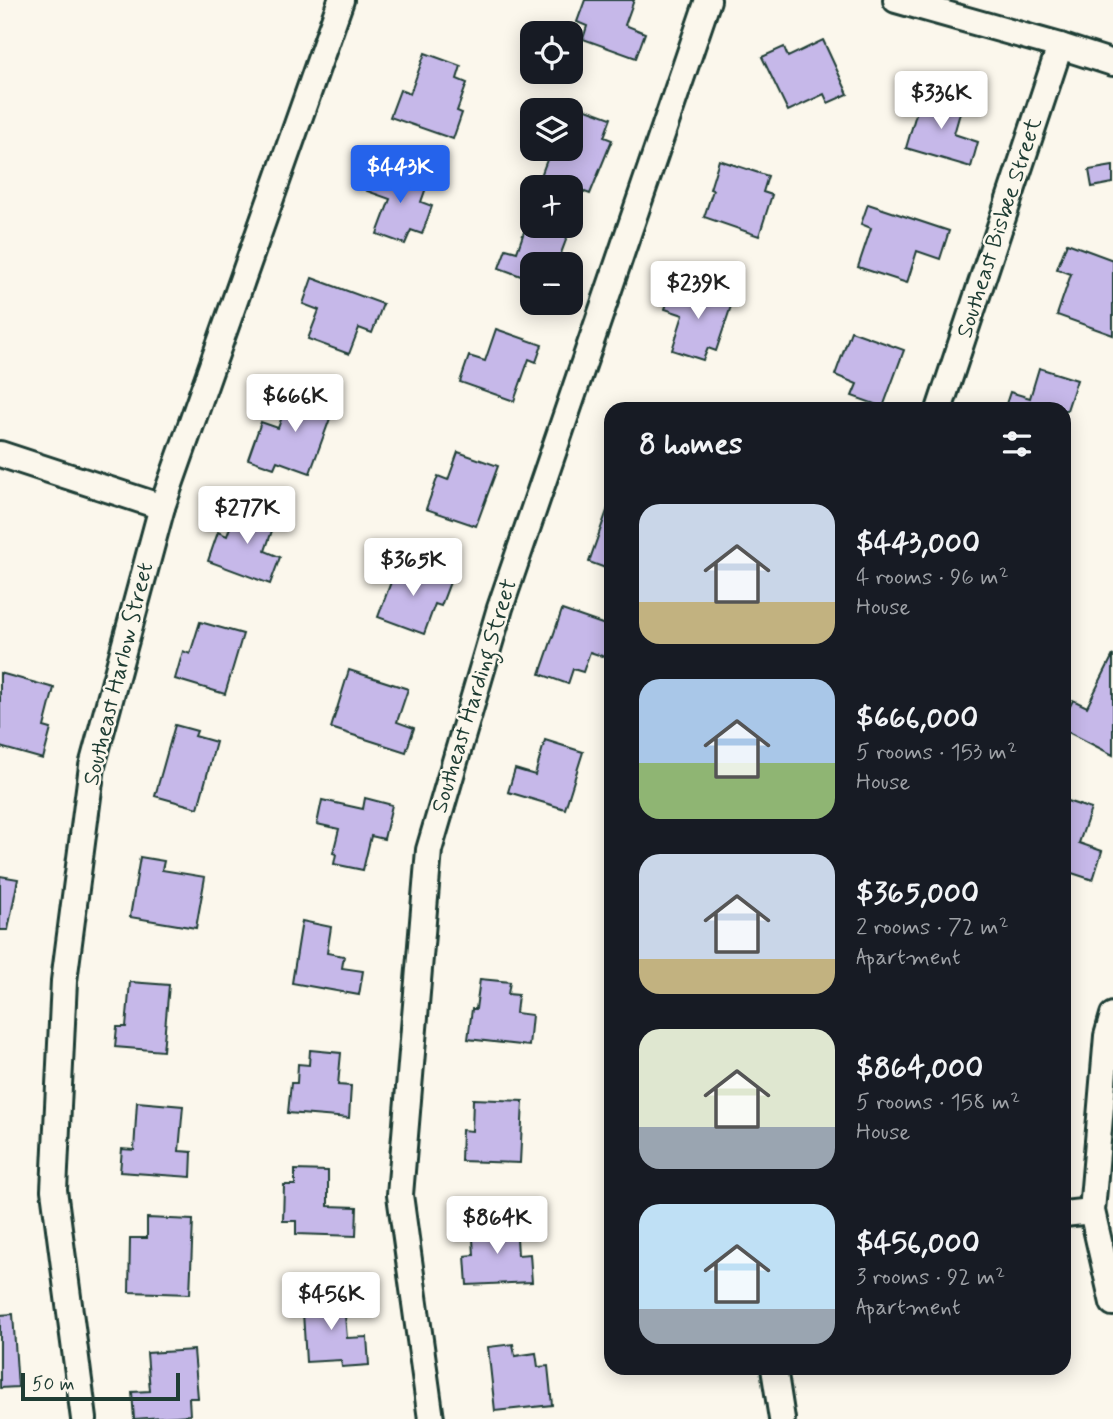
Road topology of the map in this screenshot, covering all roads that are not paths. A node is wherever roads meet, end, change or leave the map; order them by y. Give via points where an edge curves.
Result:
1 (341, 0) edge
2 (708, 0) edge
3 (896, 0) edge
4 (1060, 46) junction
5 (1113, 63) edge
6 (942, 402) edge
7 (0, 454) edge
8 (162, 507) junction
9 (1113, 1015) edge
10 (1091, 1212) junction
11 (1071, 1213) edge
12 (1113, 1303) edge
13 (775, 1375) edge
14 (84, 1419) edge
15 (431, 1419) edge
16 (782, 1419) edge

1 - 8 street, Southeast Harlow Street
2 - 15 street, Southeast Harding Street via 500,608 429,850 400,1195
3 - 4 street
4 - 5 street
4 - 6 street, Southeast Bisbee Street
7 - 8 street
8 - 14 street, Southeast Harlow Street via 92,766 64,981 54,1190
9 - 10 street via 1107,1036
10 - 11 street
10 - 12 street
13 - 16 street

